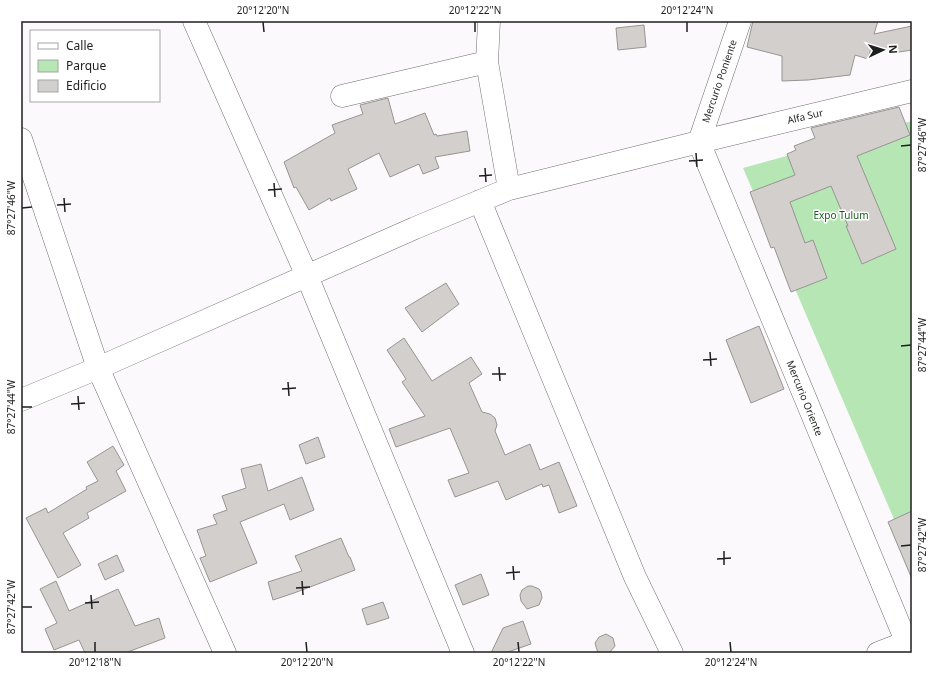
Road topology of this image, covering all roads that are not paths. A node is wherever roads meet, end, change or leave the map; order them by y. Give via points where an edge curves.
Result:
1 (194, 21) edge
2 (489, 21) edge
3 (740, 21) edge
4 (487, 62) junction
5 (912, 91) edge
6 (342, 96) dead end
7 (21, 139) edge
8 (699, 142) junction
9 (508, 189) junction
10 (480, 201) junction
11 (307, 276) junction
12 (98, 368) junction
13 (21, 400) edge
14 (910, 645) edge
15 (225, 653) edge
16 (463, 653) edge
17 (672, 653) edge
18 (878, 653) edge

1 - 11 street
2 - 4 street
3 - 8 street, Mercurio Poniente
4 - 6 street
4 - 9 street
5 - 8 street, Alfa Sur
7 - 12 street
8 - 9 street, Alfa Sur
8 - 14 street, Mercurio Oriente
9 - 10 street, Alfa Sur
10 - 11 street, Alfa Sur
10 - 17 street via 635,577
11 - 12 street, Alfa Sur
11 - 16 street
12 - 13 street, Alfa Sur
12 - 15 street
14 - 18 street

